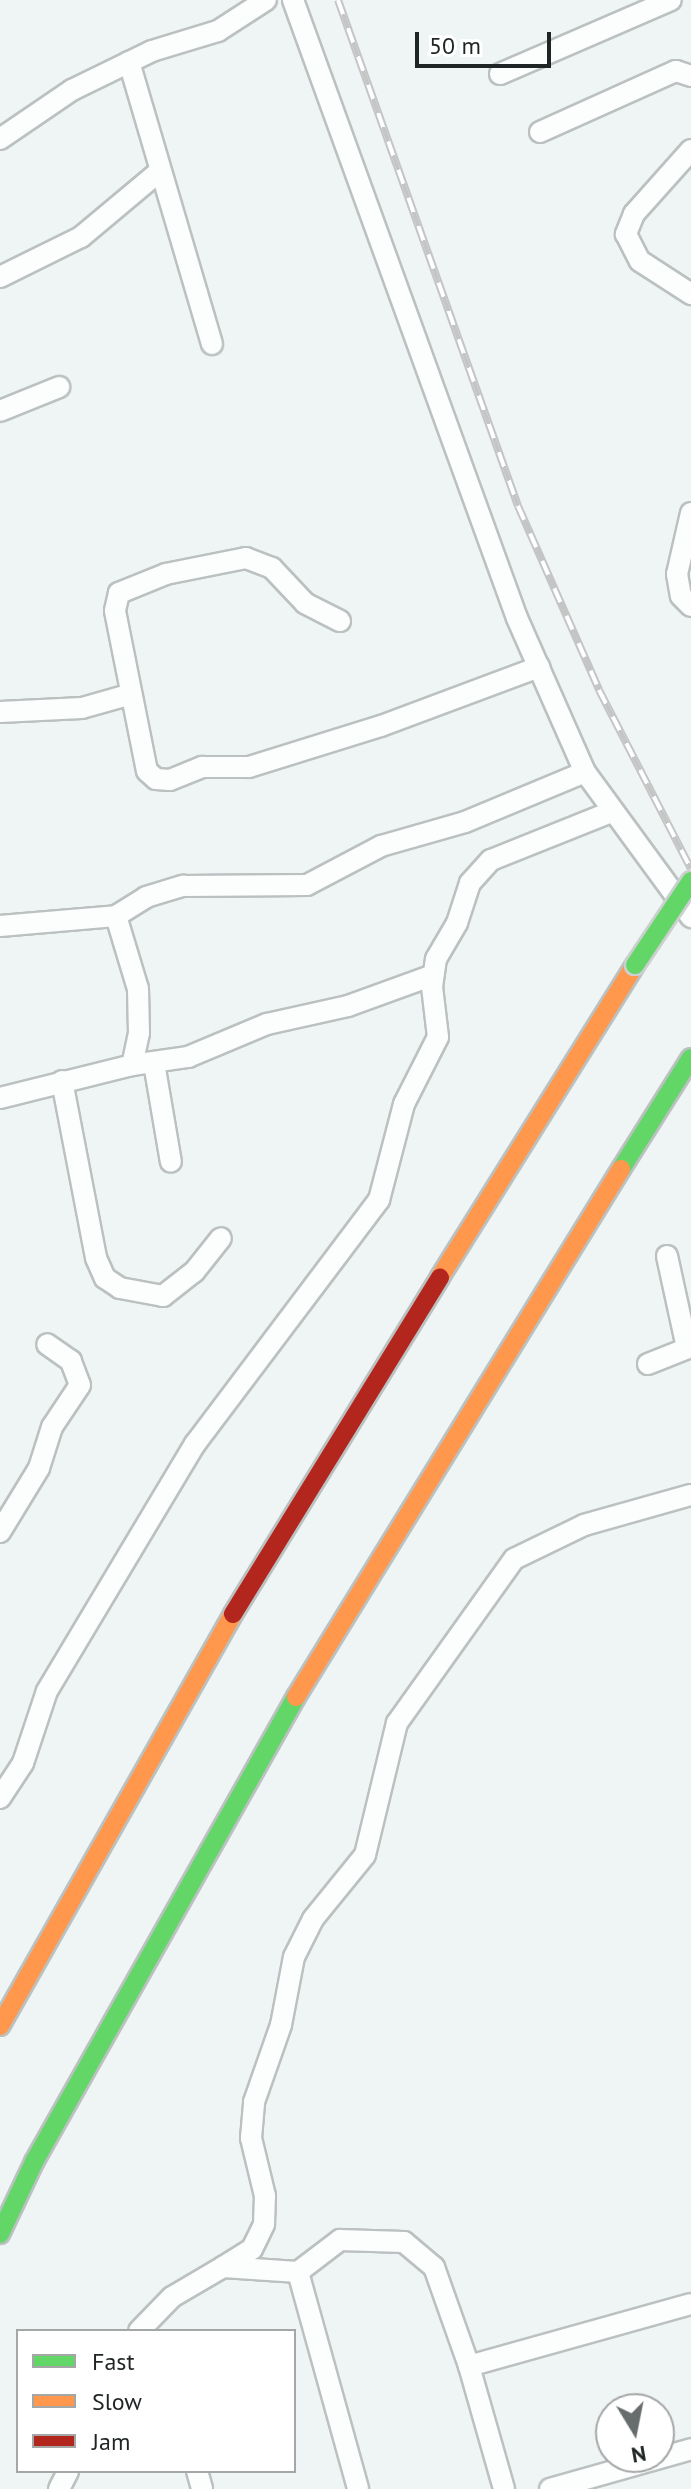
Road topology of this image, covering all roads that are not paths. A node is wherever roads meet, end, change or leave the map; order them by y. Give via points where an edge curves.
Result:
1 (266, 0) edge
2 (293, 0) edge
3 (671, 0) edge
4 (129, 62) junction
5 (500, 74) dead end
6 (691, 76) edge
7 (540, 132) dead end
8 (0, 139) edge
9 (691, 150) edge
10 (160, 171) junction
11 (0, 277) edge
12 (691, 294) edge
13 (212, 344) dead end
14 (59, 387) dead end
15 (0, 411) edge
16 (691, 513) edge
17 (691, 606) edge
18 (340, 621) dead end
19 (539, 667) junction
20 (131, 694) junction
21 (0, 712) edge
22 (585, 772) junction
23 (611, 812) junction
24 (691, 881) edge
25 (116, 916) junction
26 (691, 917) edge
27 (0, 926) edge
28 (433, 975) junction
29 (691, 1058) edge
30 (154, 1063) junction
31 (132, 1065) junction
32 (62, 1081) junction
33 (0, 1098) edge
34 (171, 1162) dead end
35 (221, 1238) dead end
36 (667, 1256) dead end
37 (47, 1344) dead end
38 (689, 1348) edge
39 (648, 1364) dead end
40 (691, 1495) edge
41 (0, 1532) edge
42 (0, 1798) edge
43 (0, 2026) edge
44 (0, 2234) edge
45 (223, 2267) junction
46 (298, 2272) junction
47 (691, 2304) edge
48 (155, 2323) edge
49 (469, 2366) junction
50 (691, 2449) edge
51 (358, 2489) edge
52 (504, 2489) edge
53 (550, 2489) edge

1 - 4 street via 218,31
2 - 19 street
3 - 5 street
4 - 8 street via 72,90
4 - 10 street
6 - 7 street via 676,71
9 - 12 street via 634,214 626,234 640,261
10 - 11 street via 81,237
10 - 13 street via 180,222
14 - 15 street
16 - 17 street via 677,574 681,596
18 - 20 street via 305,603 262,561 227,559 166,574 116,597
19 - 20 street via 381,726 249,767 202,767 170,780 156,779 147,771
19 - 22 street
20 - 21 street via 82,708
22 - 23 street
22 - 25 street via 465,822 381,846 307,885 183,886 146,897
23 - 26 street via 648,852
23 - 28 street via 481,867
24 - 43 highway, bridge via 260,1566
25 - 27 street
25 - 31 street via 138,989 139,1033
28 - 30 street via 391,994 267,1024 188,1057
28 - 42 street via 438,1037 408,1093 379,1200 195,1444 47,1691 23,1763
29 - 44 highway via 337,1623 34,2162
30 - 31 street
30 - 34 street
31 - 32 street
32 - 33 street
32 - 35 street via 96,1258 105,1278 120,1288 163,1296 194,1272
36 - 38 street
37 - 41 street via 71,1361 80,1385 52,1427 39,1468
38 - 39 street
40 - 45 street via 584,1525 514,1559 397,1723 365,1855 313,1919 294,1957 281,2025 254,2102 251,2138 265,2196 264,2224 252,2249
45 - 46 street
45 - 48 street via 172,2297
46 - 49 street via 340,2240 404,2242 434,2267
46 - 51 street
47 - 49 street
49 - 52 street
50 - 53 street

